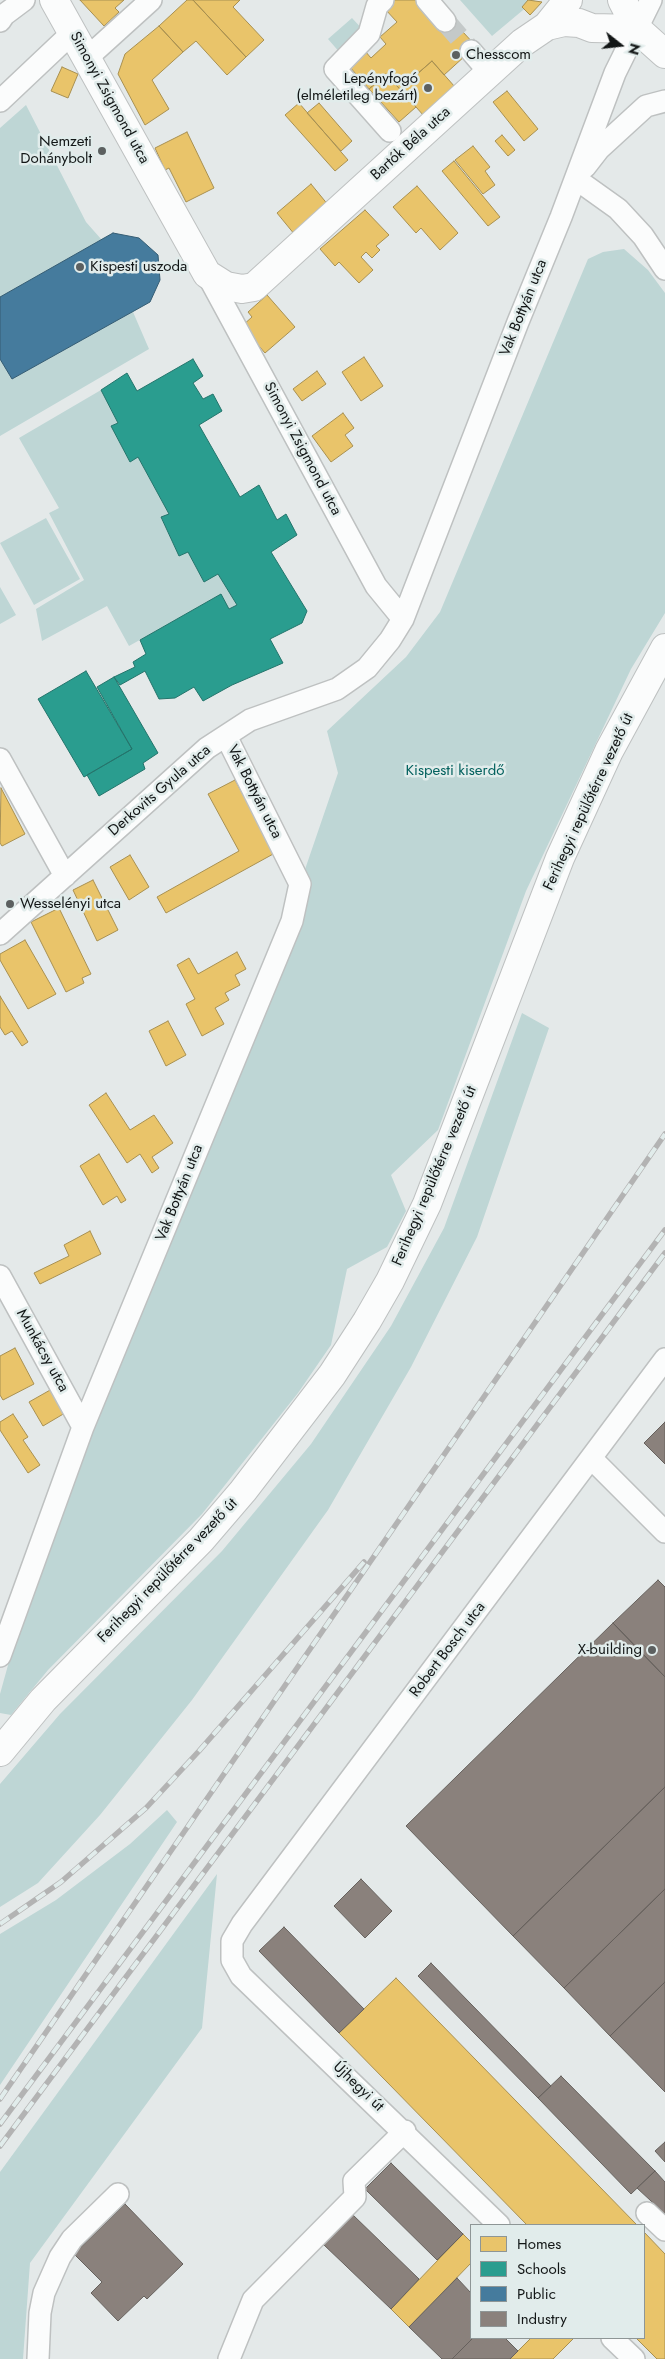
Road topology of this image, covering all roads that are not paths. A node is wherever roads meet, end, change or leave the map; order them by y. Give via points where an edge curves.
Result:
1 (24, 0) edge
2 (54, 0) edge
3 (151, 0) edge
4 (383, 0) edge
5 (427, 0) edge
6 (568, 0) edge
7 (622, 0) edge
8 (651, 0) edge
9 (0, 21) edge
10 (445, 21) tunnel mouth
11 (547, 26) junction
12 (637, 29) junction
13 (72, 33) junction
14 (471, 50) tunnel mouth
15 (665, 54) edge
16 (87, 58) junction
17 (489, 72) junction
18 (0, 101) edge
19 (665, 101) edge
20 (390, 131) dead end
21 (576, 179) junction
22 (662, 259) edge
23 (207, 274) junction
24 (403, 619) junction
25 (665, 648) edge
26 (226, 736) junction
27 (0, 759) edge
28 (65, 876) junction
29 (0, 934) edge
30 (0, 1276) edge
31 (665, 1359) edge
32 (83, 1427) junction
33 (591, 1458) junction
34 (665, 1532) edge
35 (0, 1656) edge
36 (0, 1752) edge
37 (232, 1941) joint
38 (404, 2132) junction
39 (118, 2194) dead end
40 (647, 2213) dead end
41 (498, 2224) edge
42 (665, 2230) edge
43 (613, 2339) edge
44 (38, 2359) edge
45 (229, 2359) edge
46 (634, 2359) edge

1 - 9 street
2 - 13 main road, Simonyi Zsigmond utca
3 - 16 street
4 - 20 street via 377,6 369,34 335,69
5 - 10 street
6 - 11 main road, Bartók Béla utca
7 - 12 main road
8 - 12 street, Vak Bottyán utca
11 - 12 main road via 564,22 592,28
11 - 17 main road, Bartók Béla utca
12 - 15 main road
12 - 21 street, Vak Bottyán utca via 615,73
13 - 16 main road, Simonyi Zsigmond utca
13 - 18 street
14 - 17 street
16 - 23 main road, Simonyi Zsigmond utca
17 - 23 main road, Bartók Béla utca via 254,287 226,286
19 - 21 street via 646,106 599,149
21 - 22 street via 618,210
21 - 24 street, Vak Bottyán utca
23 - 24 street, Simonyi Zsigmond utca via 376,586
24 - 26 street, Derkovits Gyula utca via 367,668 337,689 250,720
25 - 36 main road, Ferihegyi repülőtérre vezető út via 609,751 560,858 427,1204 372,1313 332,1375 244,1491 201,1540 44,1700
26 - 28 street, Derkovits Gyula utca via 207,748
26 - 32 street, Vak Bottyán utca via 300,884 292,922
27 - 28 street
28 - 29 street, Derkovits Gyula utca
30 - 32 street, Munkácsy utca
31 - 33 street, Robert Bosch utca
32 - 35 street, Vak Bottyán utca
33 - 34 street
33 - 37 street, Robert Bosch utca
37 - 38 street, Újhegyi út via 232,1960 242,1976
38 - 41 street, Újhegyi út
38 - 45 street via 354,2181 355,2197 253,2300
39 - 44 street via 72,2239 60,2257 44,2293
40 - 42 street
43 - 46 street

